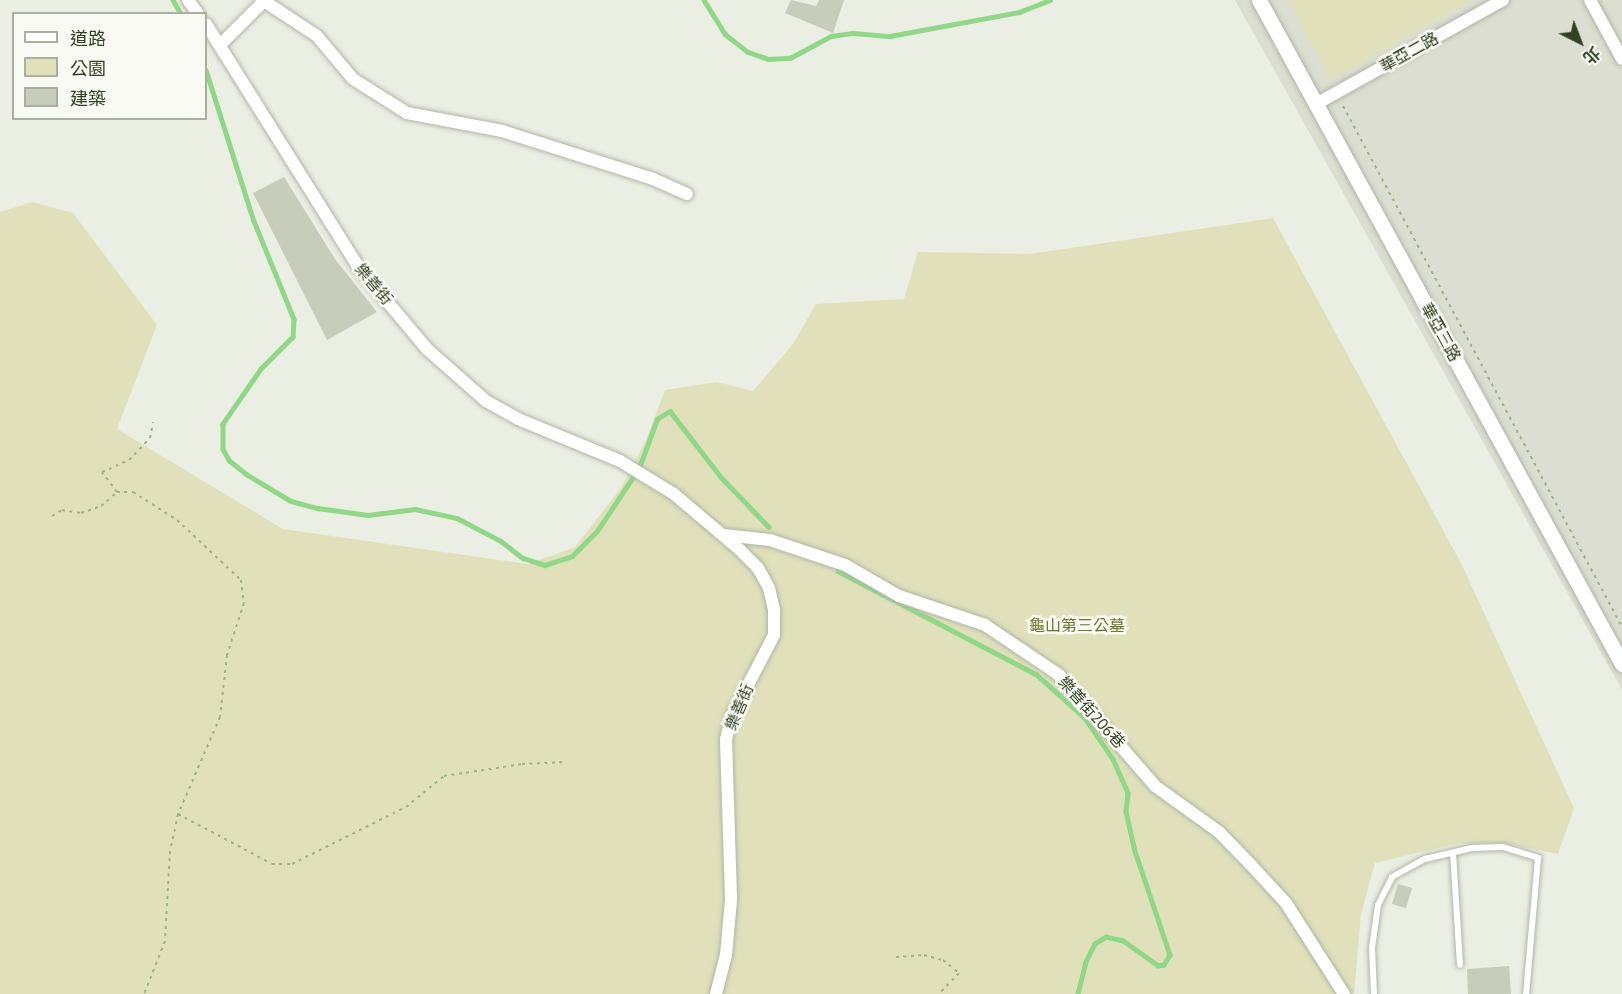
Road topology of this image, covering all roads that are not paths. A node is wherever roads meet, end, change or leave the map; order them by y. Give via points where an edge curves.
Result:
1 (265, 0) edge
2 (1259, 0) edge
3 (1503, 0) edge
4 (1590, 0) edge
5 (207, 26) edge
6 (220, 45) junction
7 (1622, 59) edge
8 (1316, 104) junction
9 (687, 194) dead end
10 (724, 536) junction
11 (1622, 664) edge
12 (1453, 853) junction
13 (1460, 965) dead end
14 (716, 994) edge
15 (1344, 994) edge
16 (1374, 994) edge
17 (1526, 994) edge

1 - 6 street
1 - 9 street via 317,36 352,79 407,113 502,131 653,179
2 - 8 street, 華亞三路
3 - 8 street, 華亞二路
4 - 7 street
5 - 6 street, 樂善街
6 - 10 street, 樂善街 via 359,268 427,349 486,401 650,477 702,514
8 - 11 street, 華亞三路
10 - 14 street, 樂善街 via 758,568 774,610 774,634 731,718 726,739 730,900 726,955
10 - 15 street, 樂善街206巷 via 770,540 845,565 899,596 985,625 1059,675 1155,786 1219,832 1286,903
12 - 13 lane
12 - 16 lane via 1425,860 1392,877 1378,906 1372,948
12 - 17 lane via 1503,847 1538,858

